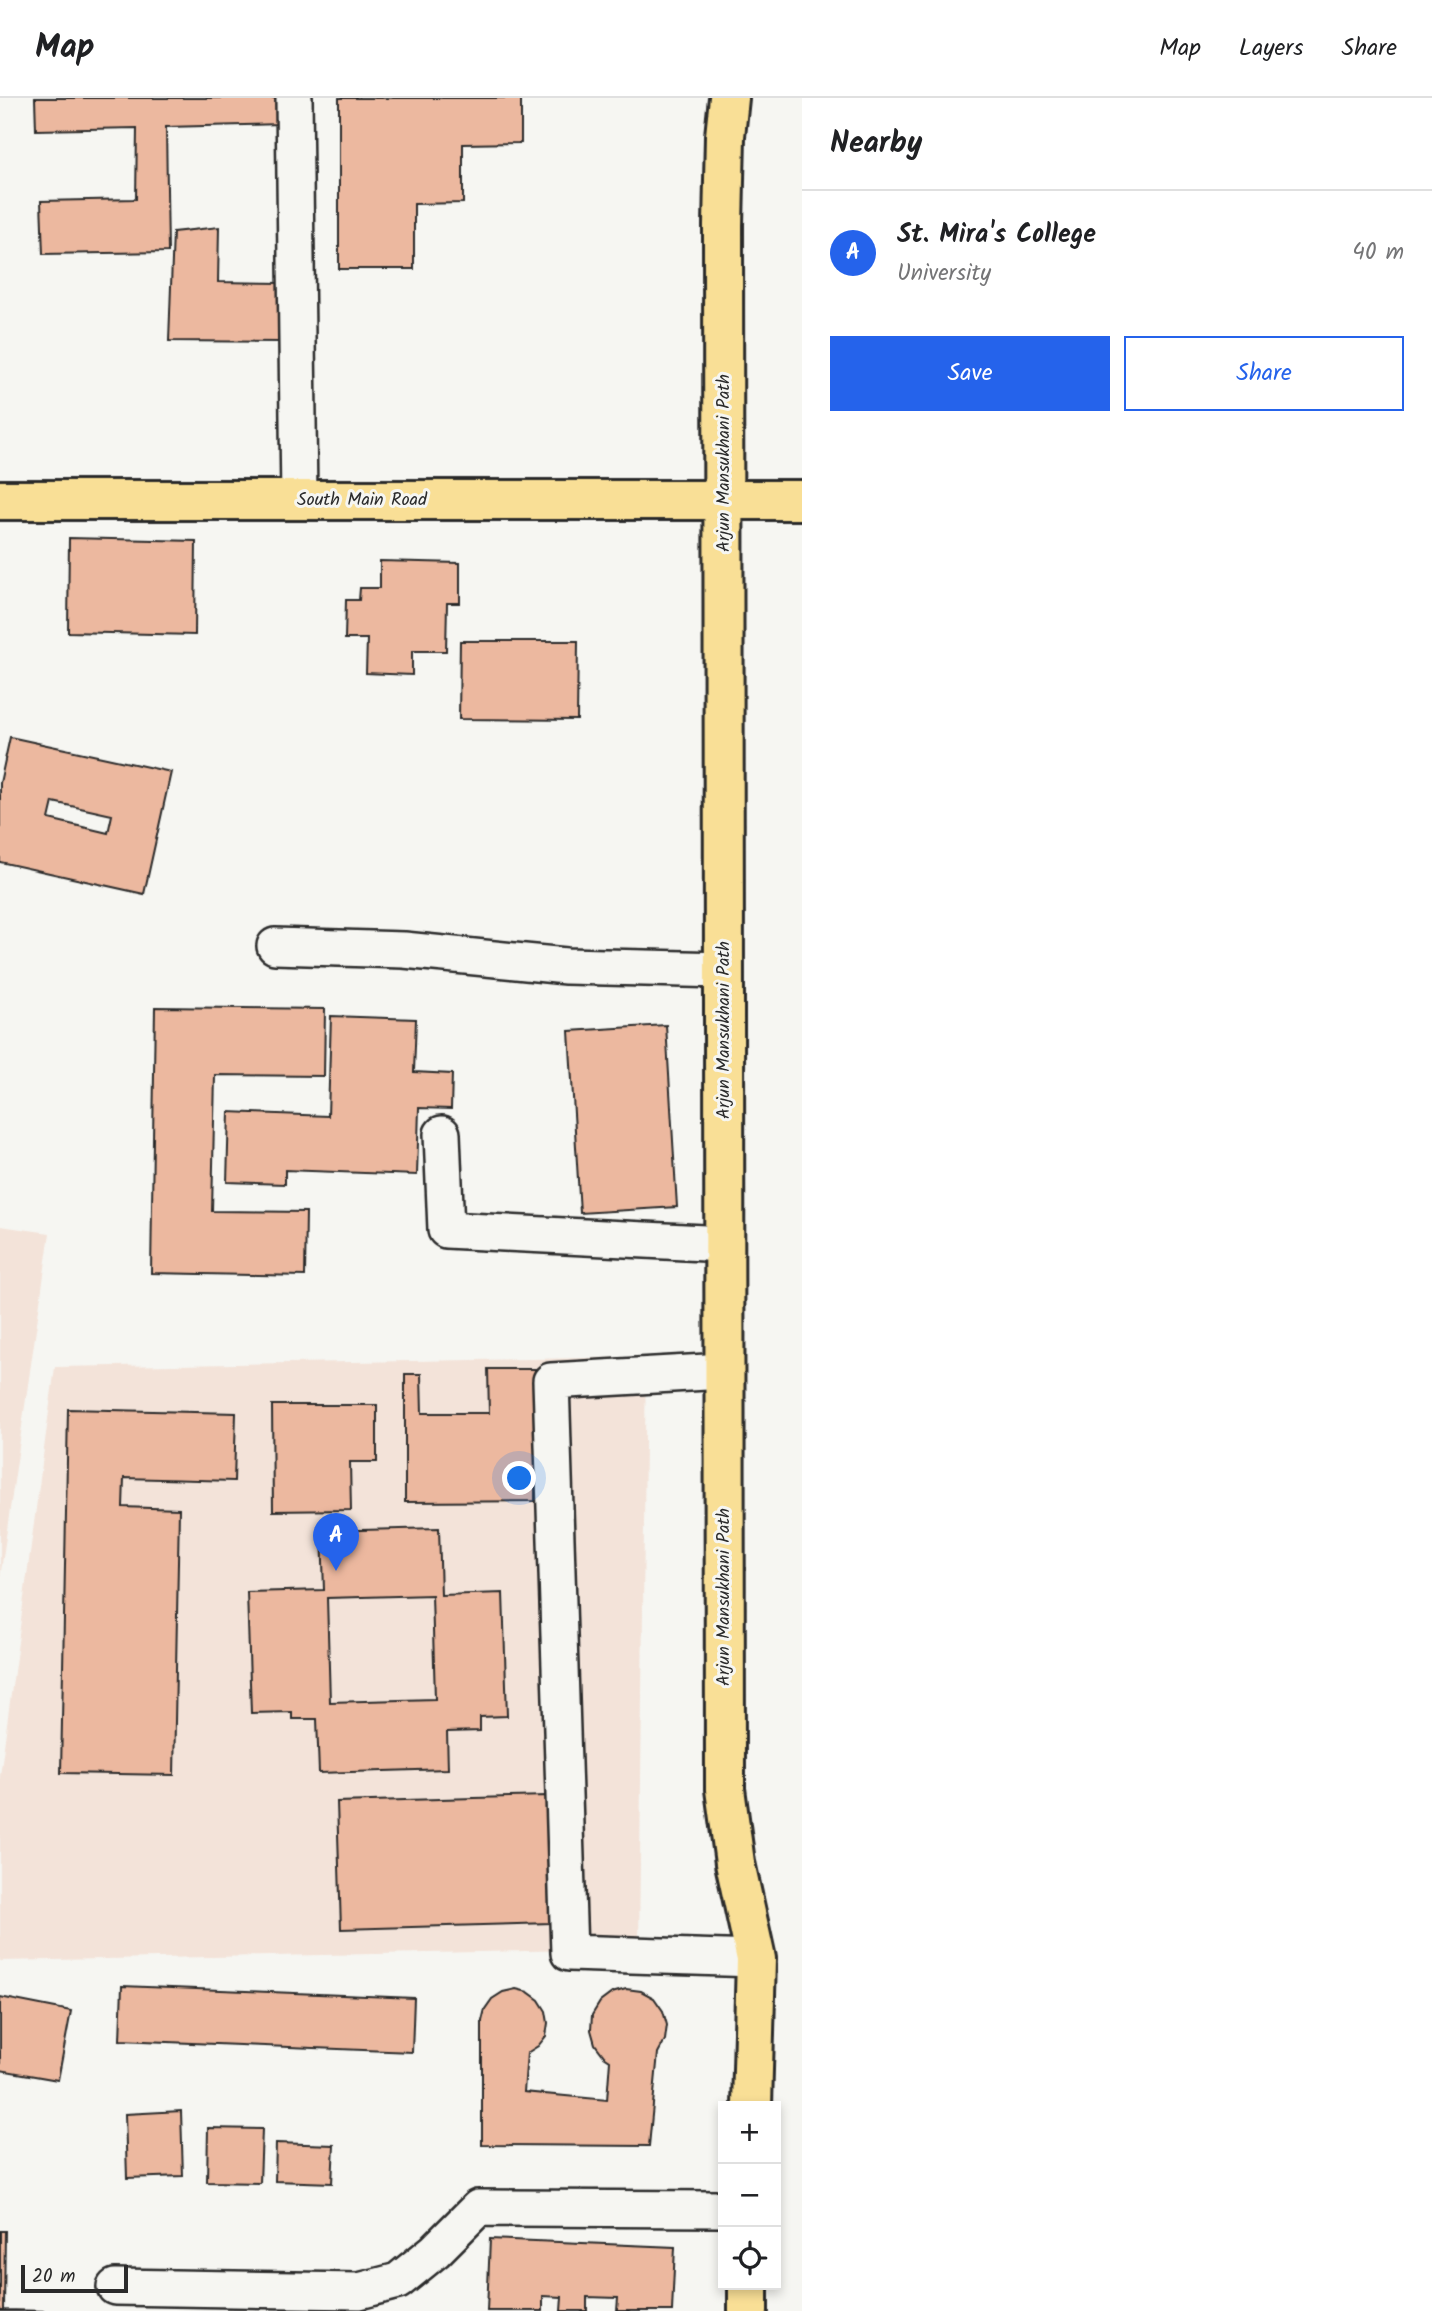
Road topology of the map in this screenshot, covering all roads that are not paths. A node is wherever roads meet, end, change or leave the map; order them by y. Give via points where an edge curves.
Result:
1 (294, 98) edge
2 (729, 98) edge
3 (0, 500) edge
4 (299, 500) junction
5 (724, 500) junction
6 (802, 500) edge
7 (275, 946) dead end
8 (724, 970) junction
9 (442, 1134) dead end
10 (725, 1244) junction
11 (724, 1371) junction
12 (756, 1959) junction
13 (752, 2101) edge
14 (718, 2209) edge
15 (115, 2287) dead end
16 (748, 2290) edge
17 (748, 2311) edge

1 - 4 lane
2 - 5 main road, Arjun Mansukhani Path via 723,225
3 - 4 main road, South Main Road
4 - 5 main road, South Main Road
5 - 6 main road, South Main Road
5 - 8 main road, Arjun Mansukhani Path
7 - 8 lane via 404,950 566,966
8 - 10 main road, Arjun Mansukhani Path
9 - 10 lane via 446,1230
10 - 11 main road, Arjun Mansukhani Path
11 - 12 main road, Arjun Mansukhani Path via 725,1789
11 - 12 lane via 551,1381 569,1953
12 - 13 main road, Arjun Mansukhani Path
14 - 15 lane via 478,2208 398,2281 359,2291
16 - 17 main road

